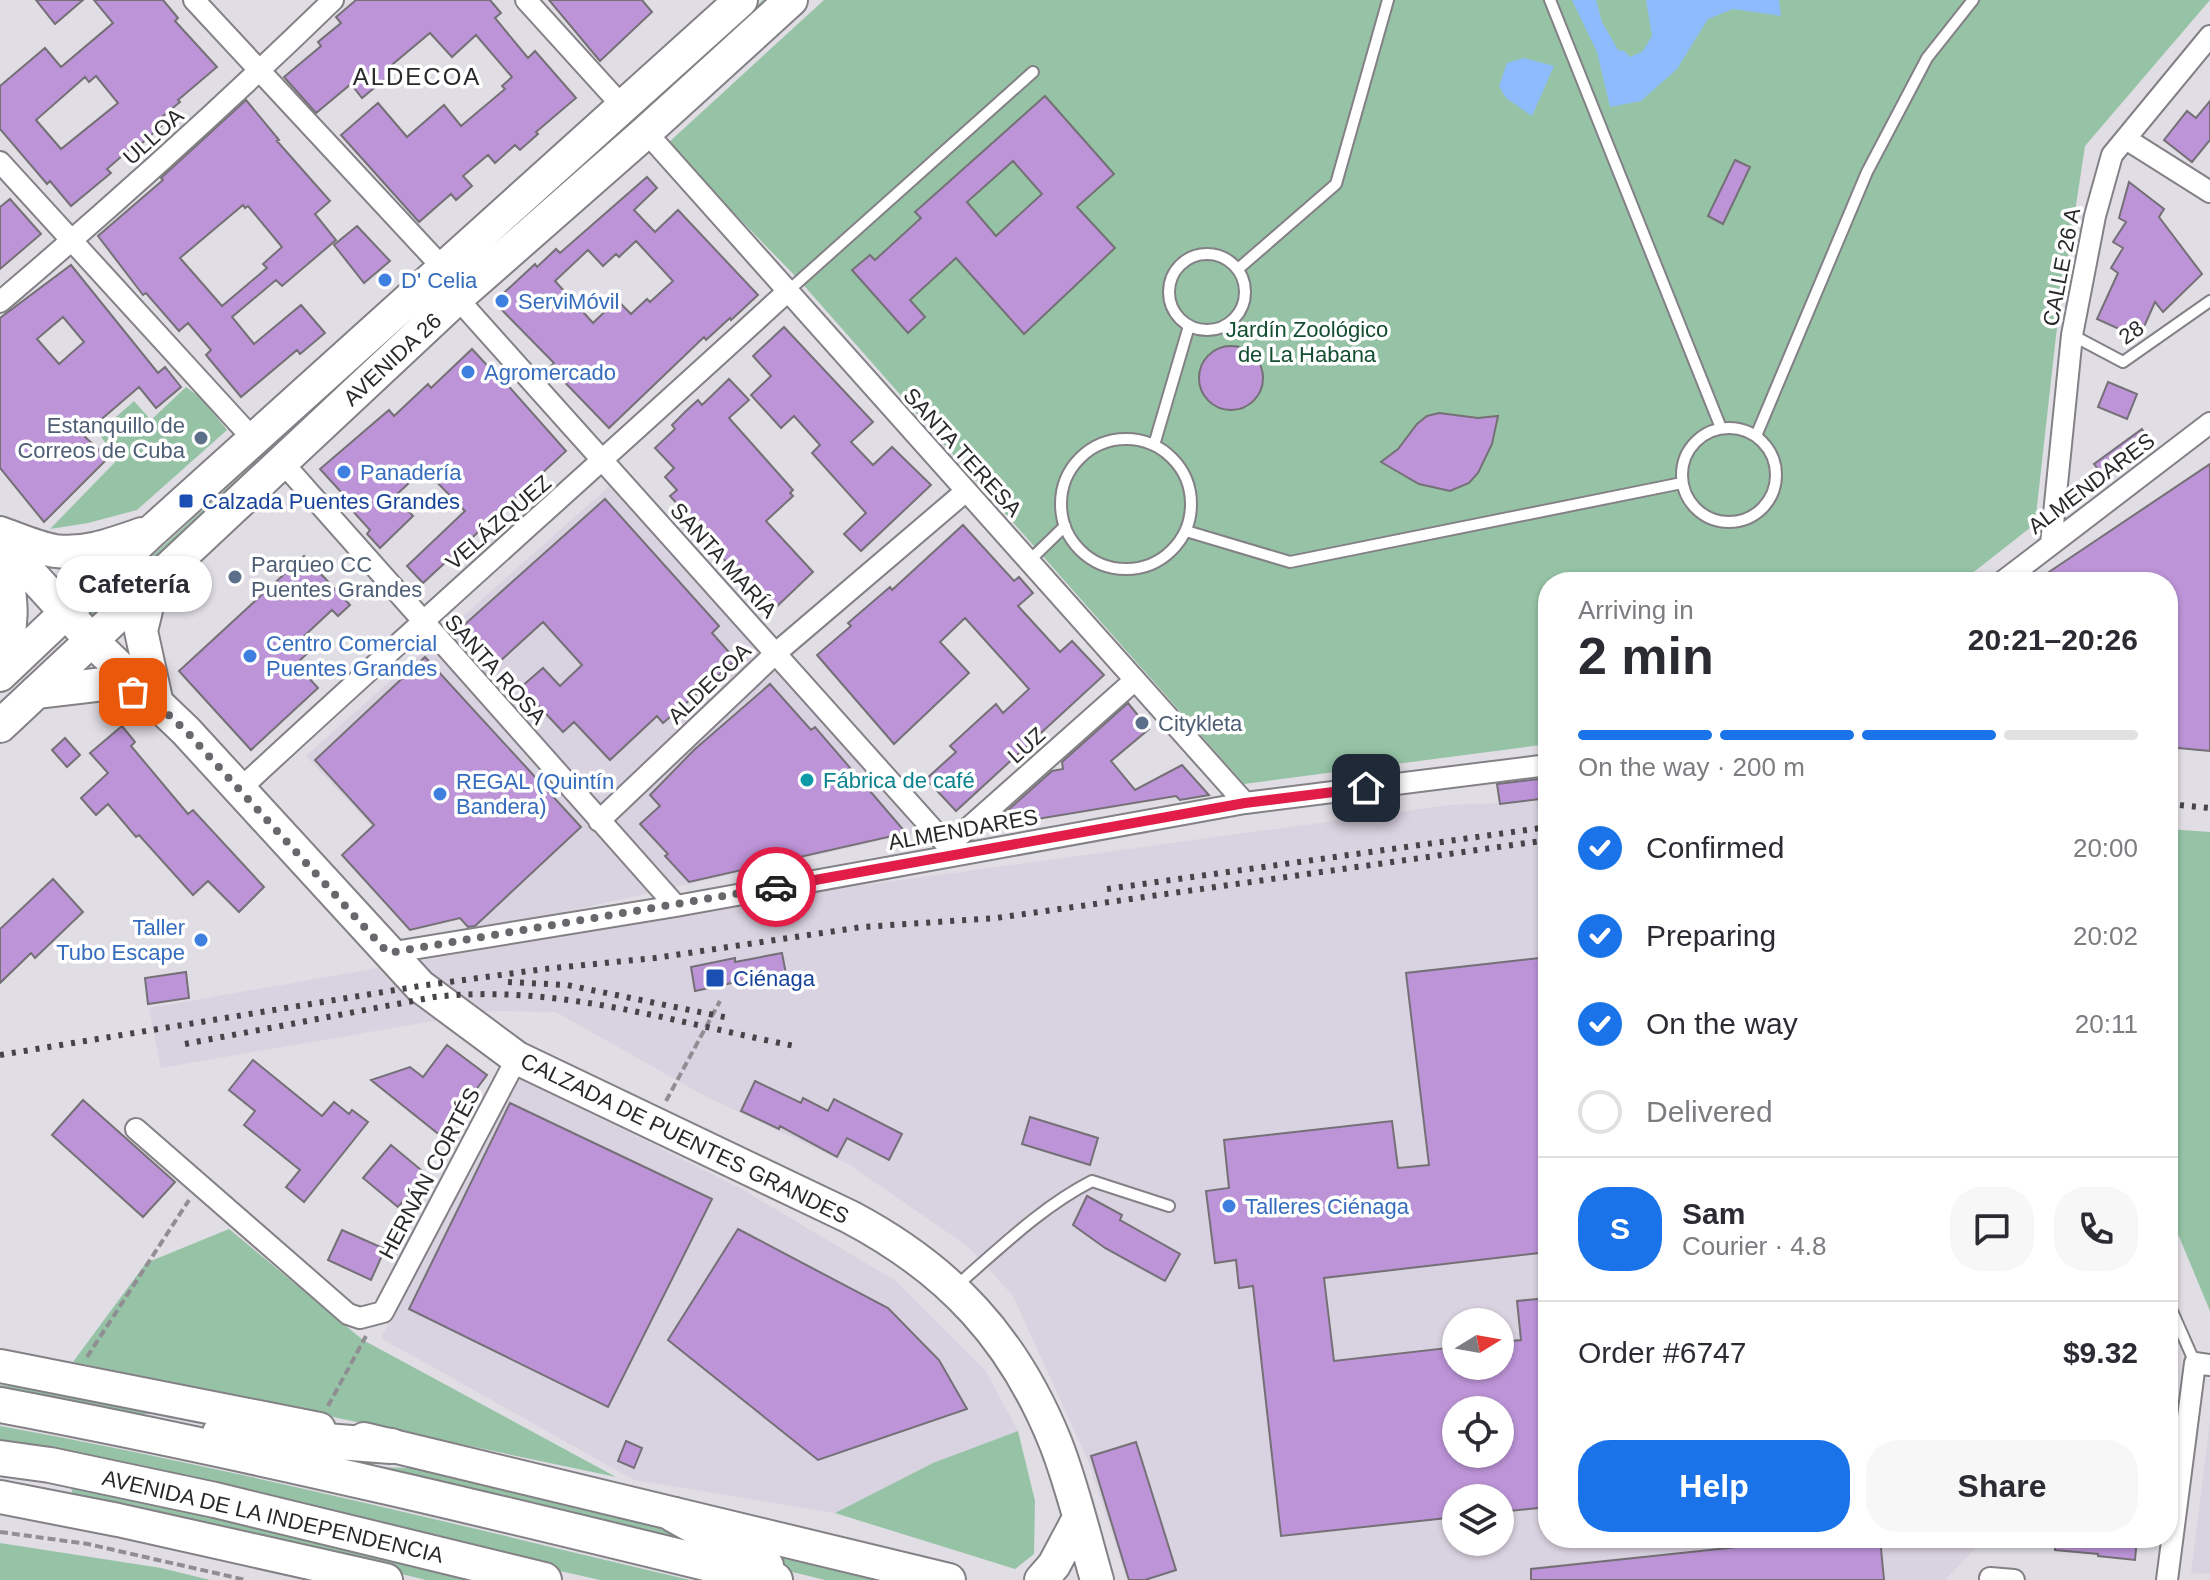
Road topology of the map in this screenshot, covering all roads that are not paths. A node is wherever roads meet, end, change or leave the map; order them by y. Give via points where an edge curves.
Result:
1 (194, 0) edge
2 (333, 0) edge
3 (526, 0) edge
4 (741, 0) edge
5 (791, 0) edge
6 (1388, 0) edge
7 (1550, 0) edge
8 (1973, 0) edge
9 (2209, 40) edge
10 (260, 71) junction
11 (1033, 72) dead end
12 (624, 108) junction
13 (646, 132) junction
14 (2126, 139) junction
15 (0, 162) edge
16 (2210, 192) edge
17 (73, 240) junction
18 (443, 268) junction
19 (1238, 269) junction
20 (788, 291) junction
21 (457, 298) junction
22 (2210, 301) edge
23 (0, 302) edge
24 (1189, 326) junction
25 (2072, 335) junction
26 (2210, 423) edge
27 (1721, 428) junction
28 (1756, 436) junction
29 (254, 440) junction
30 (1154, 445) junction
31 (603, 461) junction
32 (283, 463) junction
33 (1682, 483) junction
34 (966, 491) junction
35 (1065, 526) junction
36 (152, 531) junction
37 (1186, 531) junction
38 (0, 533) edge
39 (0, 540) edge
40 (2051, 544) junction
41 (0, 549) edge
42 (1029, 562) junction
43 (2015, 572) edge
44 (153, 581) junction
45 (66, 614) junction
46 (421, 621) junction
47 (92, 641) junction
48 (776, 653) junction
49 (0, 660) edge
50 (0, 675) edge
51 (1135, 680) junction
52 (36, 692) junction
53 (157, 704) junction
54 (0, 726) edge
55 (1538, 766) edge
56 (240, 789) junction
57 (1245, 803) junction
58 (599, 821) junction
59 (952, 850) junction
60 (676, 906) junction
61 (388, 953) junction
62 (517, 1058) junction
63 (136, 1129) dead end
64 (1169, 1206) dead end
65 (954, 1289) junction
66 (2178, 1320) edge
67 (2202, 1364) edge
68 (0, 1366) edge
69 (0, 1405) edge
70 (137, 1431) junction
71 (391, 1446) junction
72 (0, 1458) edge
73 (0, 1497) edge
74 (2178, 1512) edge
75 (674, 1515) junction
76 (1079, 1518) junction
77 (2172, 1548) edge
78 (1990, 1578) dead end
79 (386, 1580) edge
80 (544, 1580) edge
81 (775, 1580) edge
82 (791, 1580) edge
83 (949, 1580) edge
84 (1041, 1580) edge
85 (1097, 1580) edge
86 (2014, 1580) edge
87 (2167, 1580) edge

1 - 10 street
2 - 10 street, ULLOA
3 - 12 street
4 - 12 main road, AVENIDA 26
5 - 13 main road, AVENIDA 26
6 - 19 lane via 1336,184
7 - 27 lane
8 - 28 lane via 1927,58 1867,172
9 - 14 street, CALLE 26 A
10 - 17 street, ULLOA
10 - 18 street
11 - 20 lane
12 - 18 main road, AVENIDA 26
13 - 20 street, SANTA TERESA
13 - 21 main road, AVENIDA 26
14 - 16 street
14 - 25 street, CALLE 26 A via 2112,155 2095,216
15 - 17 street
17 - 23 street, ULLOA
17 - 29 street
18 - 29 main road, AVENIDA 26
19 - 24 lane via 1245,294 1236,317 1214,330
19 - 24 lane via 1217,254 1182,262 1168,296
20 - 31 street, VELÁZQUEZ
20 - 34 street, SANTA TERESA
21 - 31 street, SANTA MARÍA
21 - 32 main road, AVENIDA 26
22 - 25 lane, 28 via 2123,362
24 - 30 lane
25 - 40 street, CALLE 26 A
26 - 40 street, ALMENDARES
27 - 28 lane
27 - 33 lane via 1698,438 1690,448
28 - 33 lane via 1772,454 1777,479 1768,502 1749,518 1713,520 1693,506
29 - 36 main road, AVENIDA 26
30 - 35 lane via 1112,440 1075,463 1064,483
30 - 37 lane via 1171,457 1187,482 1191,512
31 - 46 street, VELÁZQUEZ
31 - 48 street, SANTA MARÍA
32 - 44 main road, AVENIDA 26
32 - 46 street, SANTA ROSA
33 - 37 lane via 1290,562
34 - 42 street, SANTA TERESA
34 - 48 street, ALDECOA
35 - 37 lane via 1075,546 1113,569 1156,563
35 - 42 lane
36 - 38 main road via 76,552 52,551
36 - 45 main road, AVENIDA 26
39 - 45 main road, CALZADA DE PUENTES GRANDES
40 - 43 street, ALMENDARES
41 - 49 main road via 12,618
42 - 51 street, SANTA TERESA
44 - 47 main road, AVENIDA 26
44 - 53 main road via 141,631
45 - 47 main road, CALZADA DE PUENTES GRANDES
45 - 50 main road, AVENIDA 26
46 - 56 street, VELÁZQUEZ
46 - 58 street, SANTA ROSA
47 - 52 main road, AVENIDA 26
47 - 53 main road, CALZADA DE PUENTES GRANDES
48 - 58 street, ALDECOA
48 - 59 street, SANTA MARÍA
51 - 57 street, SANTA TERESA
51 - 59 street, LUZ
52 - 53 main road via 104,684
52 - 54 main road, AVENIDA 26
53 - 56 main road, CALZADA DE PUENTES GRANDES
55 - 57 street, ALMENDARES
56 - 61 main road, CALZADA DE PUENTES GRANDES
57 - 59 street, ALMENDARES
58 - 60 street, SANTA ROSA
59 - 60 street, ALMENDARES
60 - 61 street, ALMENDARES
61 - 62 main road, CALZADA DE PUENTES GRANDES via 420,986
62 - 63 street, HERNÁN CORTÉS via 383,1312 360,1318 348,1314
62 - 65 main road, CALZADA DE PUENTES GRANDES via 893,1240
64 - 65 lane via 1092,1181 1045,1212
65 - 76 main road, CALZADA DE PUENTES GRANDES via 1007,1350 1031,1390 1057,1445
66 - 67 lane
67 - 74 street
68 - 71 main road
69 - 70 highway
70 - 71 highway
70 - 81 highway
71 - 75 main road
72 - 80 highway, AVENIDA DE LA INDEPENDENCIA via 215,1500
73 - 79 main road
75 - 82 highway
75 - 83 main road
76 - 84 main road
76 - 85 main road, CALZADA DE PUENTES GRANDES
77 - 87 street
78 - 86 street

